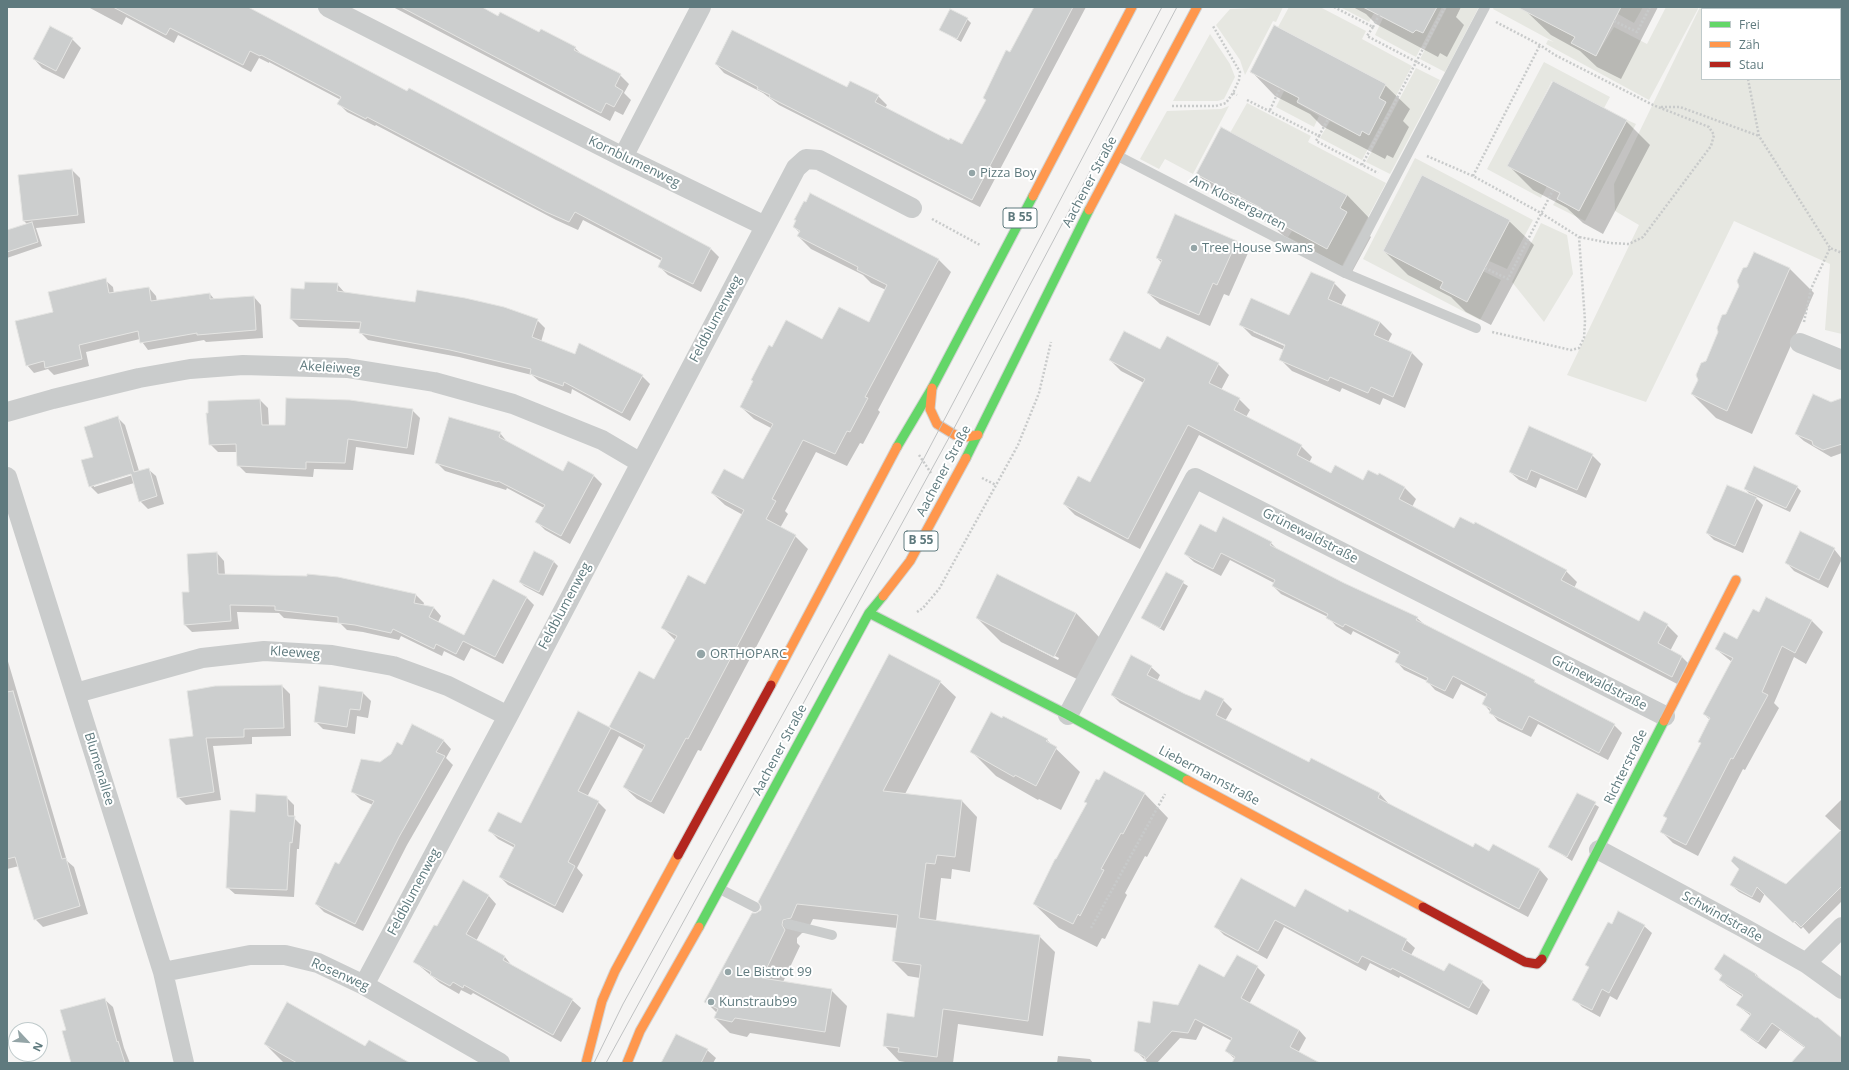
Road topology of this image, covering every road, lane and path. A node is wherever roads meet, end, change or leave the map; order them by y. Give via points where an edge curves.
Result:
1 (328, 7) edge
2 (701, 7) edge
3 (1132, 7) edge
4 (1197, 7) edge
5 (1334, 7) edge
6 (1445, 7) edge
7 (1650, 7) edge
8 (1483, 10) edge
9 (1379, 15) dead end
10 (1209, 19) dead end
11 (1614, 21) dead end
12 (1373, 27) junction
13 (1540, 45) junction
14 (1416, 62) junction
15 (1447, 78) junction
16 (1748, 80) edge
17 (1280, 88) dead end
18 (1233, 93) junction
19 (1237, 95) dead end
20 (1247, 100) dead end
21 (1171, 106) dead end
22 (1658, 108) junction
23 (1270, 110) junction
24 (1328, 119) dead end
25 (1319, 136) junction
26 (1759, 136) junction
27 (1410, 148) junction
28 (1118, 156) junction
29 (623, 157) junction
30 (1362, 165) junction
31 (1473, 176) junction
32 (1392, 181) junction
33 (1553, 190) dead end
34 (912, 208) joint
35 (1541, 212) junction
36 (765, 226) junction
37 (1579, 237) junction
38 (1830, 248) junction
39 (1842, 253) edge
40 (1001, 256) junction
41 (1485, 268) dead end
42 (1345, 273) junction
43 (1476, 328) joint
44 (1052, 336) dead end
45 (1800, 343) joint
46 (1842, 360) edge
47 (932, 388) junction
48 (7, 412) edge
49 (978, 435) junction
50 (641, 462) junction
51 (7, 477) edge
52 (1736, 580) dead end
53 (868, 613) junction
54 (893, 626) junction
55 (76, 693) junction
56 (1068, 715) junction
57 (508, 716) junction
58 (1665, 716) junction
59 (1177, 773) junction
60 (1599, 850) junction
61 (720, 889) junction
62 (755, 907) dead end
63 (788, 924) dead end
64 (1842, 927) edge
65 (1091, 928) dead end
66 (832, 936) dead end
67 (1806, 963) junction
68 (1536, 964) joint
69 (163, 972) junction
70 (364, 985) junction
71 (1842, 989) edge
72 (184, 1063) edge
73 (500, 1063) edge
74 (586, 1063) edge
75 (627, 1063) edge

1 - 29 street, Kornblumenweg
2 - 29 street
3 - 40 main road, B 55
4 - 28 main road, Aachener Straße / B 55
5 - 12 path
6 - 14 path
7 - 11 path via 1637,32
8 - 13 path
8 - 15 lane
9 - 12 path
10 - 18 path via 1240,72
12 - 14 path via 1367,36
13 - 22 path
13 - 31 path
14 - 15 path
14 - 30 path
15 - 27 lane
16 - 26 path
17 - 23 path
18 - 19 path
18 - 21 path via 1226,103 1216,106
20 - 23 path
22 - 26 path via 1680,107
22 - 37 path via 1709,127 1714,134 1711,146 1643,237 1629,244
23 - 25 path
24 - 25 path
25 - 30 path via 1316,141
26 - 38 path
27 - 31 path
27 - 32 lane
28 - 42 lane, Am Klostergarten
28 - 49 main road, Aachener Straße / B 55 via 1078,230
29 - 36 street, Kornblumenweg
30 - 32 path
31 - 35 path
32 - 42 lane
33 - 35 path
34 - 36 street via 819,160 806,159 796,168
34 - 40 path
35 - 37 path
35 - 41 path via 1508,279
36 - 50 street, Feldblumenweg
37 - 43 path via 1585,321 1584,338 1579,348 1571,350
38 - 39 path
38 - 45 path via 1811,289
40 - 47 main road, B 55
42 - 43 lane, Am Klostergarten
44 - 54 path via 1039,393 1018,445 939,589 923,608
45 - 46 street
47 - 49 main road via 930,409 937,424 955,435 966,438
47 - 74 main road, B 55 via 890,459 790,650 615,971 602,1002
48 - 50 street, Akeleiweg via 139,378 190,369 243,365 347,368 434,382 513,404 602,440
49 - 53 main road, Aachener Straße / B 55 via 910,561
50 - 57 street, Feldblumenweg
51 - 55 street, Blumenallee
52 - 58 main road, Richterstraße
53 - 54 main road, Liebermannstraße
53 - 61 main road, Aachener Straße / B 55
54 - 56 main road, Liebermannstraße
55 - 57 street, Kleeweg via 202,658 264,651 332,655 393,666 448,686
55 - 69 street, Blumenallee
56 - 58 street, Grünewaldstraße via 1195,478
56 - 59 main road, Liebermannstraße
57 - 70 street, Feldblumenweg
58 - 60 main road, Richterstraße
59 - 65 path
59 - 68 main road, Liebermannstraße via 1525,962
60 - 67 street, Schwindstraße
60 - 68 main road, Richterstraße via 1546,956
61 - 62 lane
61 - 75 main road, Aachener Straße / B 55 via 656,1001
63 - 66 lane
64 - 67 street
67 - 71 street, Schwindstraße
69 - 70 street, Rosenweg via 250,955 285,955 318,964
69 - 72 street, Blumenallee
70 - 73 street, Rosenweg

